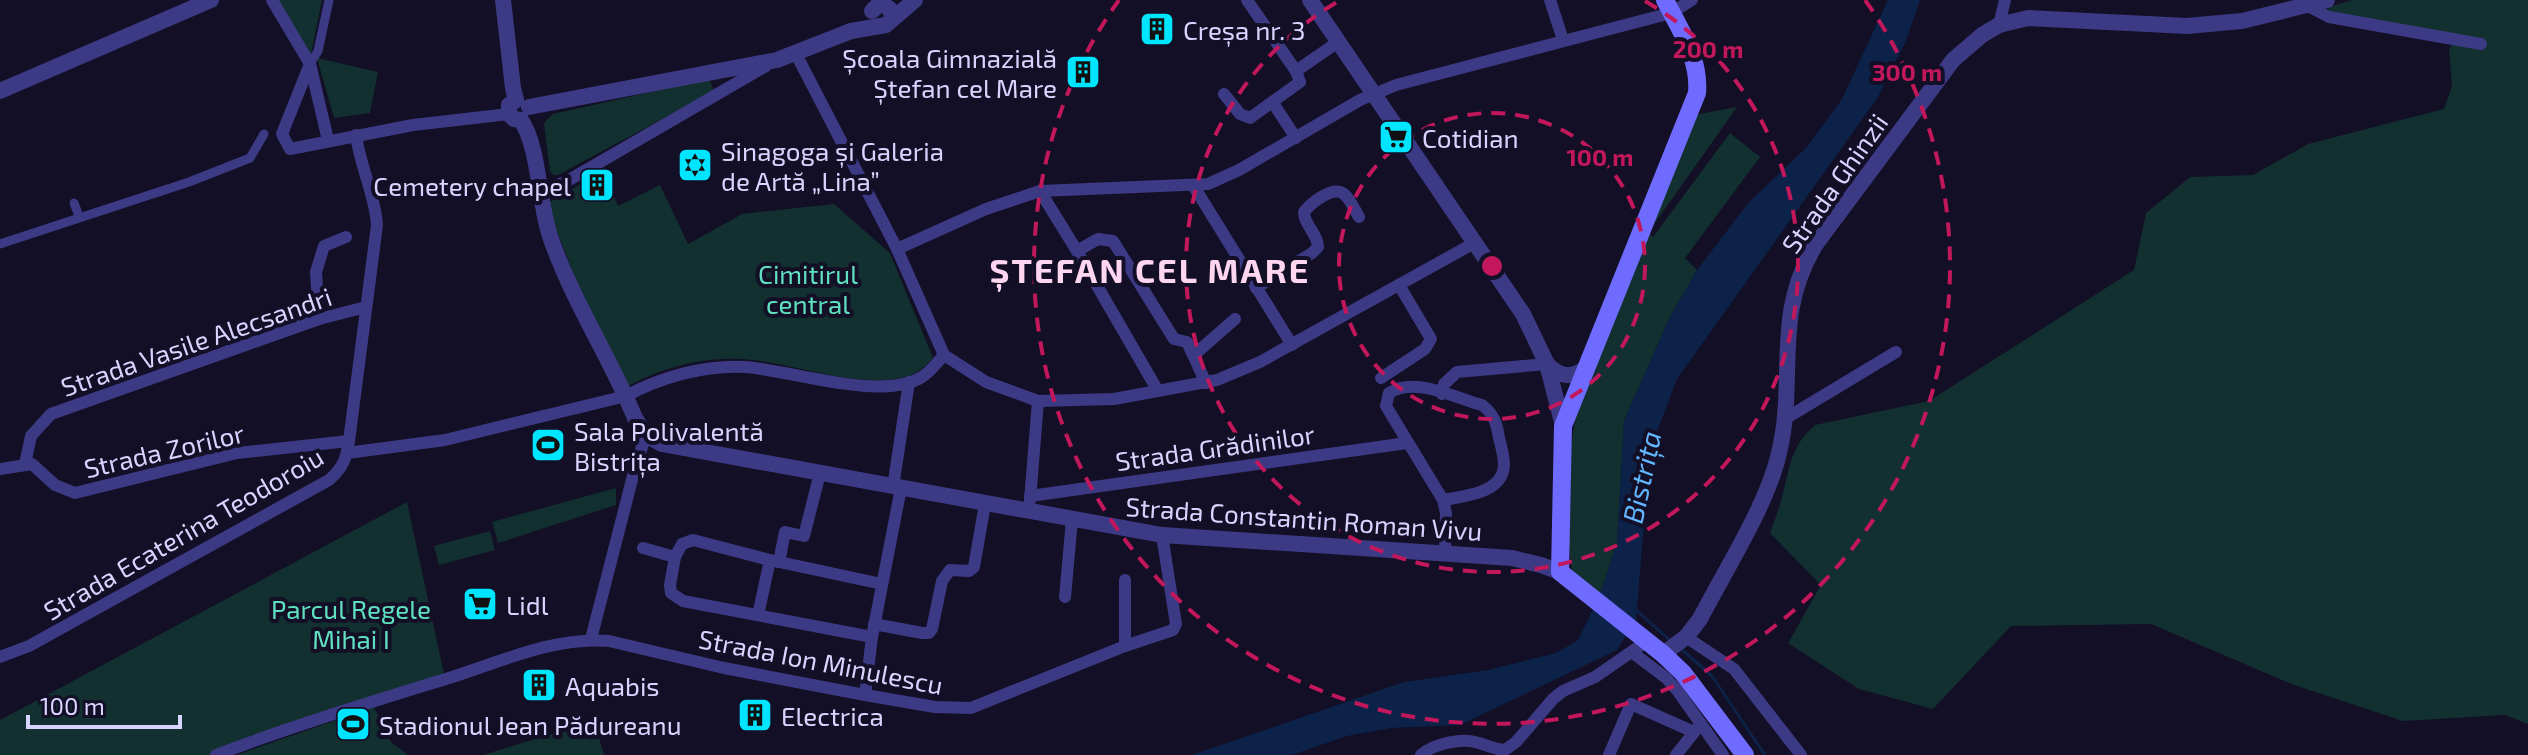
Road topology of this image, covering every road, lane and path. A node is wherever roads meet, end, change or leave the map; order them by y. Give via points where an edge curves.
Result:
1 (211, 0) edge
2 (272, 0) edge
3 (329, 0) edge
4 (503, 0) edge
5 (915, 0) edge
6 (1247, 0) edge
7 (1310, 0) edge
8 (1550, 0) edge
9 (1692, 0) edge
10 (2005, 0) edge
11 (2327, 0) edge
12 (1668, 6) edge
13 (2308, 6) junction
14 (882, 9) edge
15 (1999, 25) junction
16 (1563, 40) junction
17 (1338, 42) junction
18 (2481, 44) dead end
19 (796, 54) junction
20 (777, 60) junction
21 (310, 64) junction
22 (1296, 71) junction
23 (0, 91) edge
24 (1224, 94) dead end
25 (1375, 94) junction
26 (1273, 103) junction
27 (519, 110) junction
28 (264, 134) dead end
29 (356, 135) junction
30 (1296, 138) junction
31 (328, 140) junction
32 (1193, 185) junction
33 (1040, 191) junction
34 (539, 193) junction
35 (74, 203) dead end
36 (79, 216) junction
37 (1359, 217) dead end
38 (346, 237) dead end
39 (1476, 242) junction
40 (0, 244) edge
41 (897, 249) junction
42 (1077, 251) junction
43 (1399, 285) junction
44 (1256, 288) junction
45 (366, 307) junction
46 (319, 319) junction
47 (1235, 319) dead end
48 (1292, 345) junction
49 (1896, 352) dead end
50 (944, 355) junction
51 (1194, 355) junction
52 (1547, 364) junction
53 (1586, 368) junction
54 (1381, 378) dead end
55 (909, 382) junction
56 (1206, 383) junction
57 (1158, 391) junction
58 (1442, 394) junction
59 (626, 396) junction
60 (1038, 401) junction
61 (1783, 420) junction
62 (1563, 426) junction
63 (646, 435) junction
64 (1407, 443) junction
65 (348, 447) junction
66 (25, 464) junction
67 (0, 469) edge
68 (820, 473) junction
69 (897, 488) junction
70 (1443, 500) junction
71 (985, 504) junction
72 (1029, 504) junction
73 (1072, 520) junction
74 (1162, 535) junction
75 (643, 548) dead end
76 (1445, 552) junction
77 (675, 557) junction
78 (774, 561) junction
79 (1560, 572) junction
80 (1125, 580) dead end
81 (882, 584) junction
82 (1065, 597) dead end
83 (758, 615) junction
84 (873, 630) junction
85 (591, 639) junction
86 (1637, 641) junction
87 (1675, 645) junction
88 (1125, 646) junction
89 (0, 657) edge
90 (865, 695) junction
91 (1698, 728) junction
92 (216, 755) edge
93 (1421, 755) edge
94 (1609, 755) edge
95 (1676, 755) edge
96 (1723, 755) edge
97 (1745, 755) edge
98 (1801, 755) edge

1 - 23 street
2 - 21 street
3 - 21 street
4 - 27 street
5 - 14 street
6 - 22 street
7 - 17 street
8 - 16 street
9 - 12 street
10 - 15 street
11 - 13 street, Strada Ghinzii
12 - 16 street
12 - 53 main road via 1692,51 1697,93
13 - 15 street, Strada Ghinzii via 2242,21 2187,26 2028,18
13 - 18 street via 2329,17
14 - 19 street via 851,31
15 - 61 street, Strada Ghinzii via 1953,60 1802,266 1788,322
16 - 25 street
17 - 22 street
17 - 25 street
19 - 20 street
19 - 41 street
20 - 27 street
20 - 34 street
21 - 31 street
21 - 31 street via 282,134 290,149
22 - 26 street via 1299,85
24 - 26 street via 1246,118
25 - 30 street
25 - 39 street
26 - 30 street
27 - 29 street
27 - 34 street via 531,139
28 - 36 street via 250,158
29 - 31 street
29 - 45 street, Strada Ecaterina Teodoroiu via 377,225
30 - 32 street via 1224,178
32 - 33 street
32 - 44 street
33 - 41 street
33 - 42 street
34 - 59 street via 575,299
35 - 36 street
36 - 40 street
37 - 44 street via 1339,191 1310,205 1304,219 1318,247
38 - 46 street via 324,246 316,272
39 - 43 street
39 - 52 street via 1523,314
41 - 50 street
42 - 51 street via 1098,239 1113,241 1174,339 1186,341
42 - 57 street
43 - 48 street
43 - 54 street via 1431,339 1425,349
44 - 48 street
45 - 46 street, Strada Vasile Alecsandri
45 - 65 street, Strada Ecaterina Teodoroiu
46 - 66 street, Strada Vasile Alecsandri via 51,414 31,436
47 - 51 street
48 - 56 street
49 - 61 street
50 - 55 street
50 - 60 street via 986,382
51 - 56 street
52 - 53 street via 1570,376
52 - 58 street via 1457,372
52 - 62 street
53 - 62 main road
55 - 59 street, Strada Zorilor via 842,384 763,369 726,368 683,373
55 - 69 street
56 - 57 street
57 - 60 street via 1114,399
58 - 64 street via 1414,385 1389,393 1386,406
58 - 70 street via 1491,411 1504,464 1497,484
59 - 63 street
59 - 65 street, Strada Zorilor via 445,440
60 - 72 street
61 - 87 street, Strada Ghinzii via 1769,486 1700,619
62 - 79 main road
63 - 68 street, Strada Constantin Roman Vivu via 678,448
63 - 85 street
64 - 70 street
64 - 72 street, Strada Grădinilor
65 - 66 street, Strada Zorilor via 237,453 75,493 63,491 39,468
65 - 89 street, Strada Ecaterina Teodoroiu via 340,471 329,480 29,646
66 - 67 street
68 - 69 street, Strada Constantin Roman Vivu
68 - 78 street via 804,536 785,532
69 - 71 street, Strada Constantin Roman Vivu
69 - 81 street
70 - 76 street
71 - 72 street, Strada Constantin Roman Vivu
71 - 84 street via 974,567 943,576 929,633
72 - 73 street, Strada Constantin Roman Vivu
73 - 74 street, Strada Constantin Roman Vivu
73 - 82 street
74 - 76 street, Strada Constantin Roman Vivu
74 - 88 street, Strada Ion Minulescu via 1176,624 1170,632
75 - 77 street
76 - 79 street, Strada Constantin Roman Vivu via 1512,558
77 - 78 street via 682,544 693,540
77 - 83 street via 670,585 675,597
78 - 81 street
78 - 83 street
79 - 86 main road
80 - 88 street
81 - 84 street
83 - 84 street
84 - 90 street
85 - 90 street, Strada Ion Minulescu
85 - 92 street via 363,704
86 - 87 main road
86 - 91 street
86 - 93 street via 1595,677 1553,699 1505,750 1466,740
87 - 97 main road via 1683,673
87 - 98 street via 1734,669
88 - 90 street, Strada Ion Minulescu via 971,708
91 - 94 street via 1631,704
91 - 95 street
91 - 96 street

